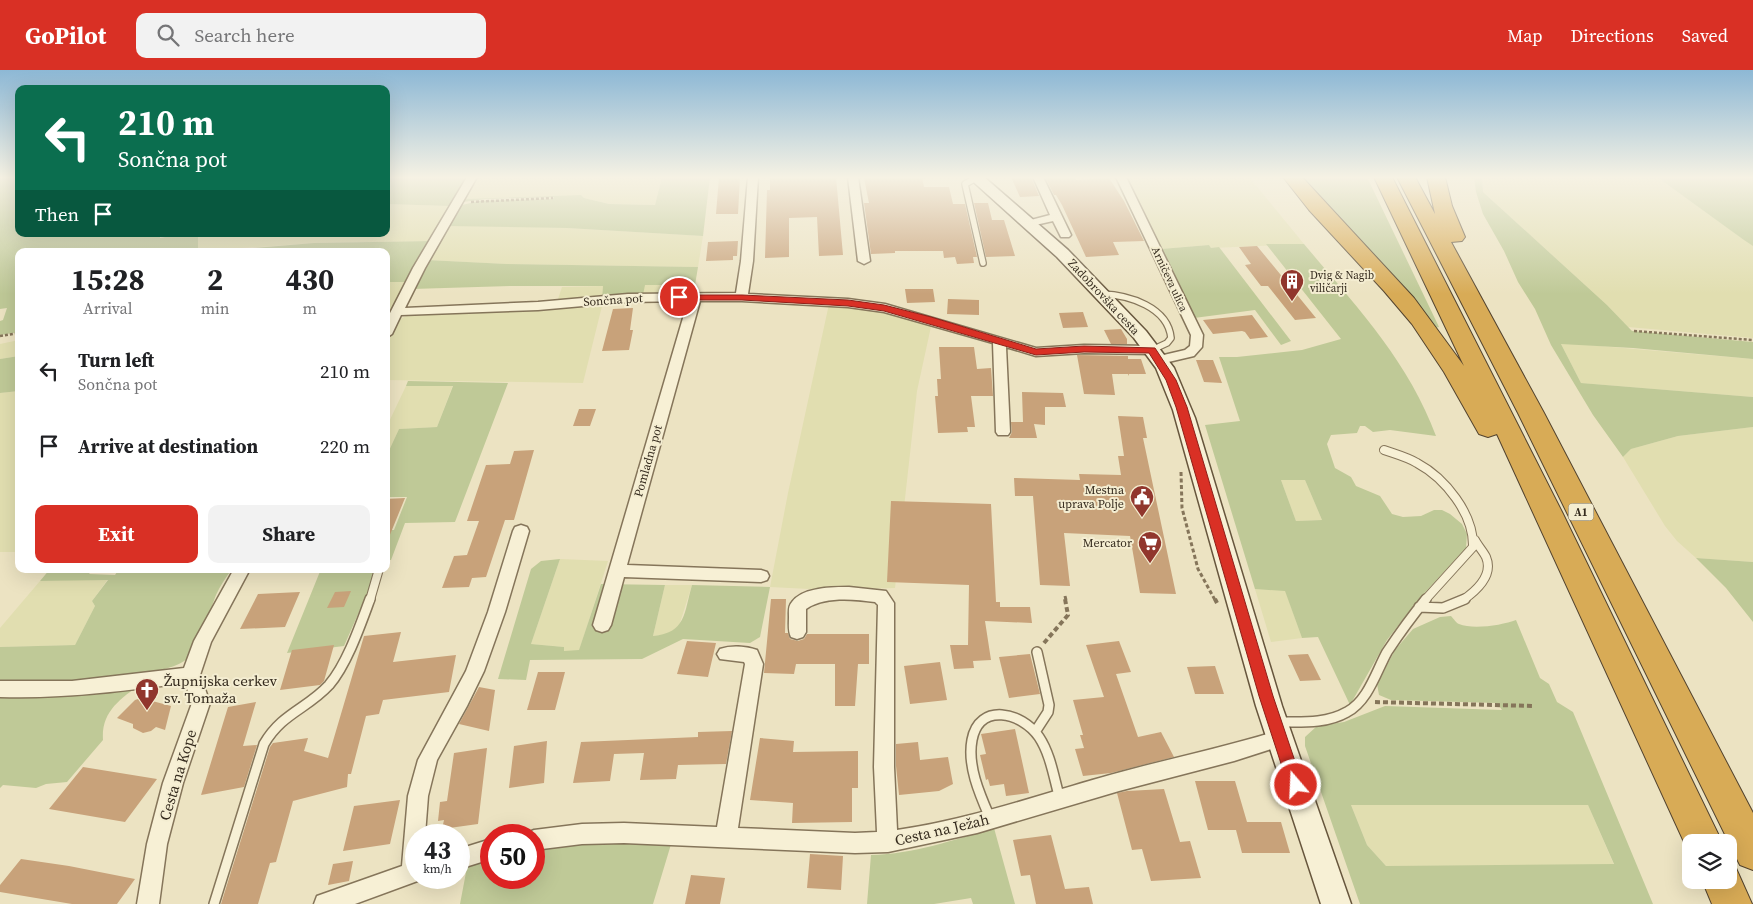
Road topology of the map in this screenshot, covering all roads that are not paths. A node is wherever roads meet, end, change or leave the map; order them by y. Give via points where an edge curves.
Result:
1 (451, 216) edge
2 (751, 216) edge
3 (858, 216) edge
4 (972, 216) edge
5 (1022, 216) edge
6 (1140, 216) edge
7 (1328, 216) edge
8 (1402, 216) edge
9 (1427, 216) edge
10 (1446, 216) edge
11 (1056, 217) joint
12 (1031, 223) junction
13 (1065, 235) dead end
14 (864, 261) dead end
15 (983, 263) dead end
16 (1102, 294) junction
17 (696, 297) junction
18 (742, 297) junction
19 (1474, 304) junction
20 (398, 312) junction
21 (390, 327) edge
22 (999, 342) junction
23 (1156, 355) junction
24 (1003, 432) dead end
25 (1384, 450) dead end
26 (1549, 514) junction
27 (521, 531) dead end
28 (1474, 540) junction
29 (617, 571) junction
30 (240, 573) edge
31 (379, 573) edge
32 (761, 576) dead end
33 (1419, 607) junction
34 (602, 625) dead end
35 (797, 632) dead end
36 (1037, 652) road end
37 (726, 654) dead end
38 (191, 675) junction
39 (0, 689) edge
40 (1277, 730) junction
41 (1034, 732) junction
42 (1060, 799) junction
43 (991, 820) junction
44 (417, 824) edge
45 (1699, 834) edge
46 (726, 837) junction
47 (545, 839) edge
48 (888, 842) junction
49 (1753, 852) edge
50 (405, 875) edge
51 (1725, 889) edge
52 (148, 904) edge
53 (214, 904) edge
54 (325, 904) edge
55 (1336, 904) edge
56 (1732, 904) edge

1 - 20 street
2 - 18 street
3 - 14 street
4 - 15 lane
5 - 12 main road, Zadobrovška cesta
6 - 23 street, Arničeva ulica via 1197,335 1196,346 1188,353
7 - 26 highway via 1430,332 1462,381 1508,470
8 - 26 highway, A1
9 - 19 highway, A1
10 - 19 highway via 1473,280
11 - 12 street
11 - 13 street
12 - 16 main road, Zadobrovška cesta
16 - 23 main road, Zadobrovška cesta
16 - 23 lane via 1112,293 1133,300 1164,318 1170,326 1171,338
17 - 18 street, Sončna pot
17 - 20 street, Sončna pot
17 - 29 street, Pomladna pot
18 - 22 street, Sončna pot via 884,308
19 - 49 highway, A1
20 - 21 street
22 - 23 street, Sončna pot via 1036,352 1084,349
22 - 24 street
23 - 40 main road, Zadobrovška cesta via 1175,388 1187,425
25 - 28 lane via 1418,464 1439,481 1469,522
26 - 45 highway, A1
27 - 44 street via 476,667 430,750 423,773
28 - 33 lane via 1473,547
28 - 33 lane via 1488,561 1486,575 1474,592 1450,606
29 - 32 street
29 - 34 street, Pomladna pot
30 - 38 street via 203,641
31 - 53 lane via 362,618 330,684 270,730
33 - 40 lane via 1388,650 1360,701 1347,713
35 - 48 street via 798,606 814,596 864,593 880,596 886,602 884,758
36 - 41 lane via 1049,705 1048,712
37 - 46 street via 751,655 754,658
38 - 39 street via 86,688
38 - 52 street, Cesta na Kope via 201,703 173,783 157,844
40 - 42 street, Cesta na Ježah via 1250,749
40 - 55 main road, Zadobrovška cesta
41 - 42 lane
41 - 43 lane via 1030,726 1004,714 993,714 978,726 972,740 972,758
42 - 43 street, Cesta na Ježah
43 - 48 street, Cesta na Ježah
46 - 47 street, Cesta na Ježah via 582,834
46 - 48 street, Cesta na Ježah
50 - 54 street
51 - 56 highway

